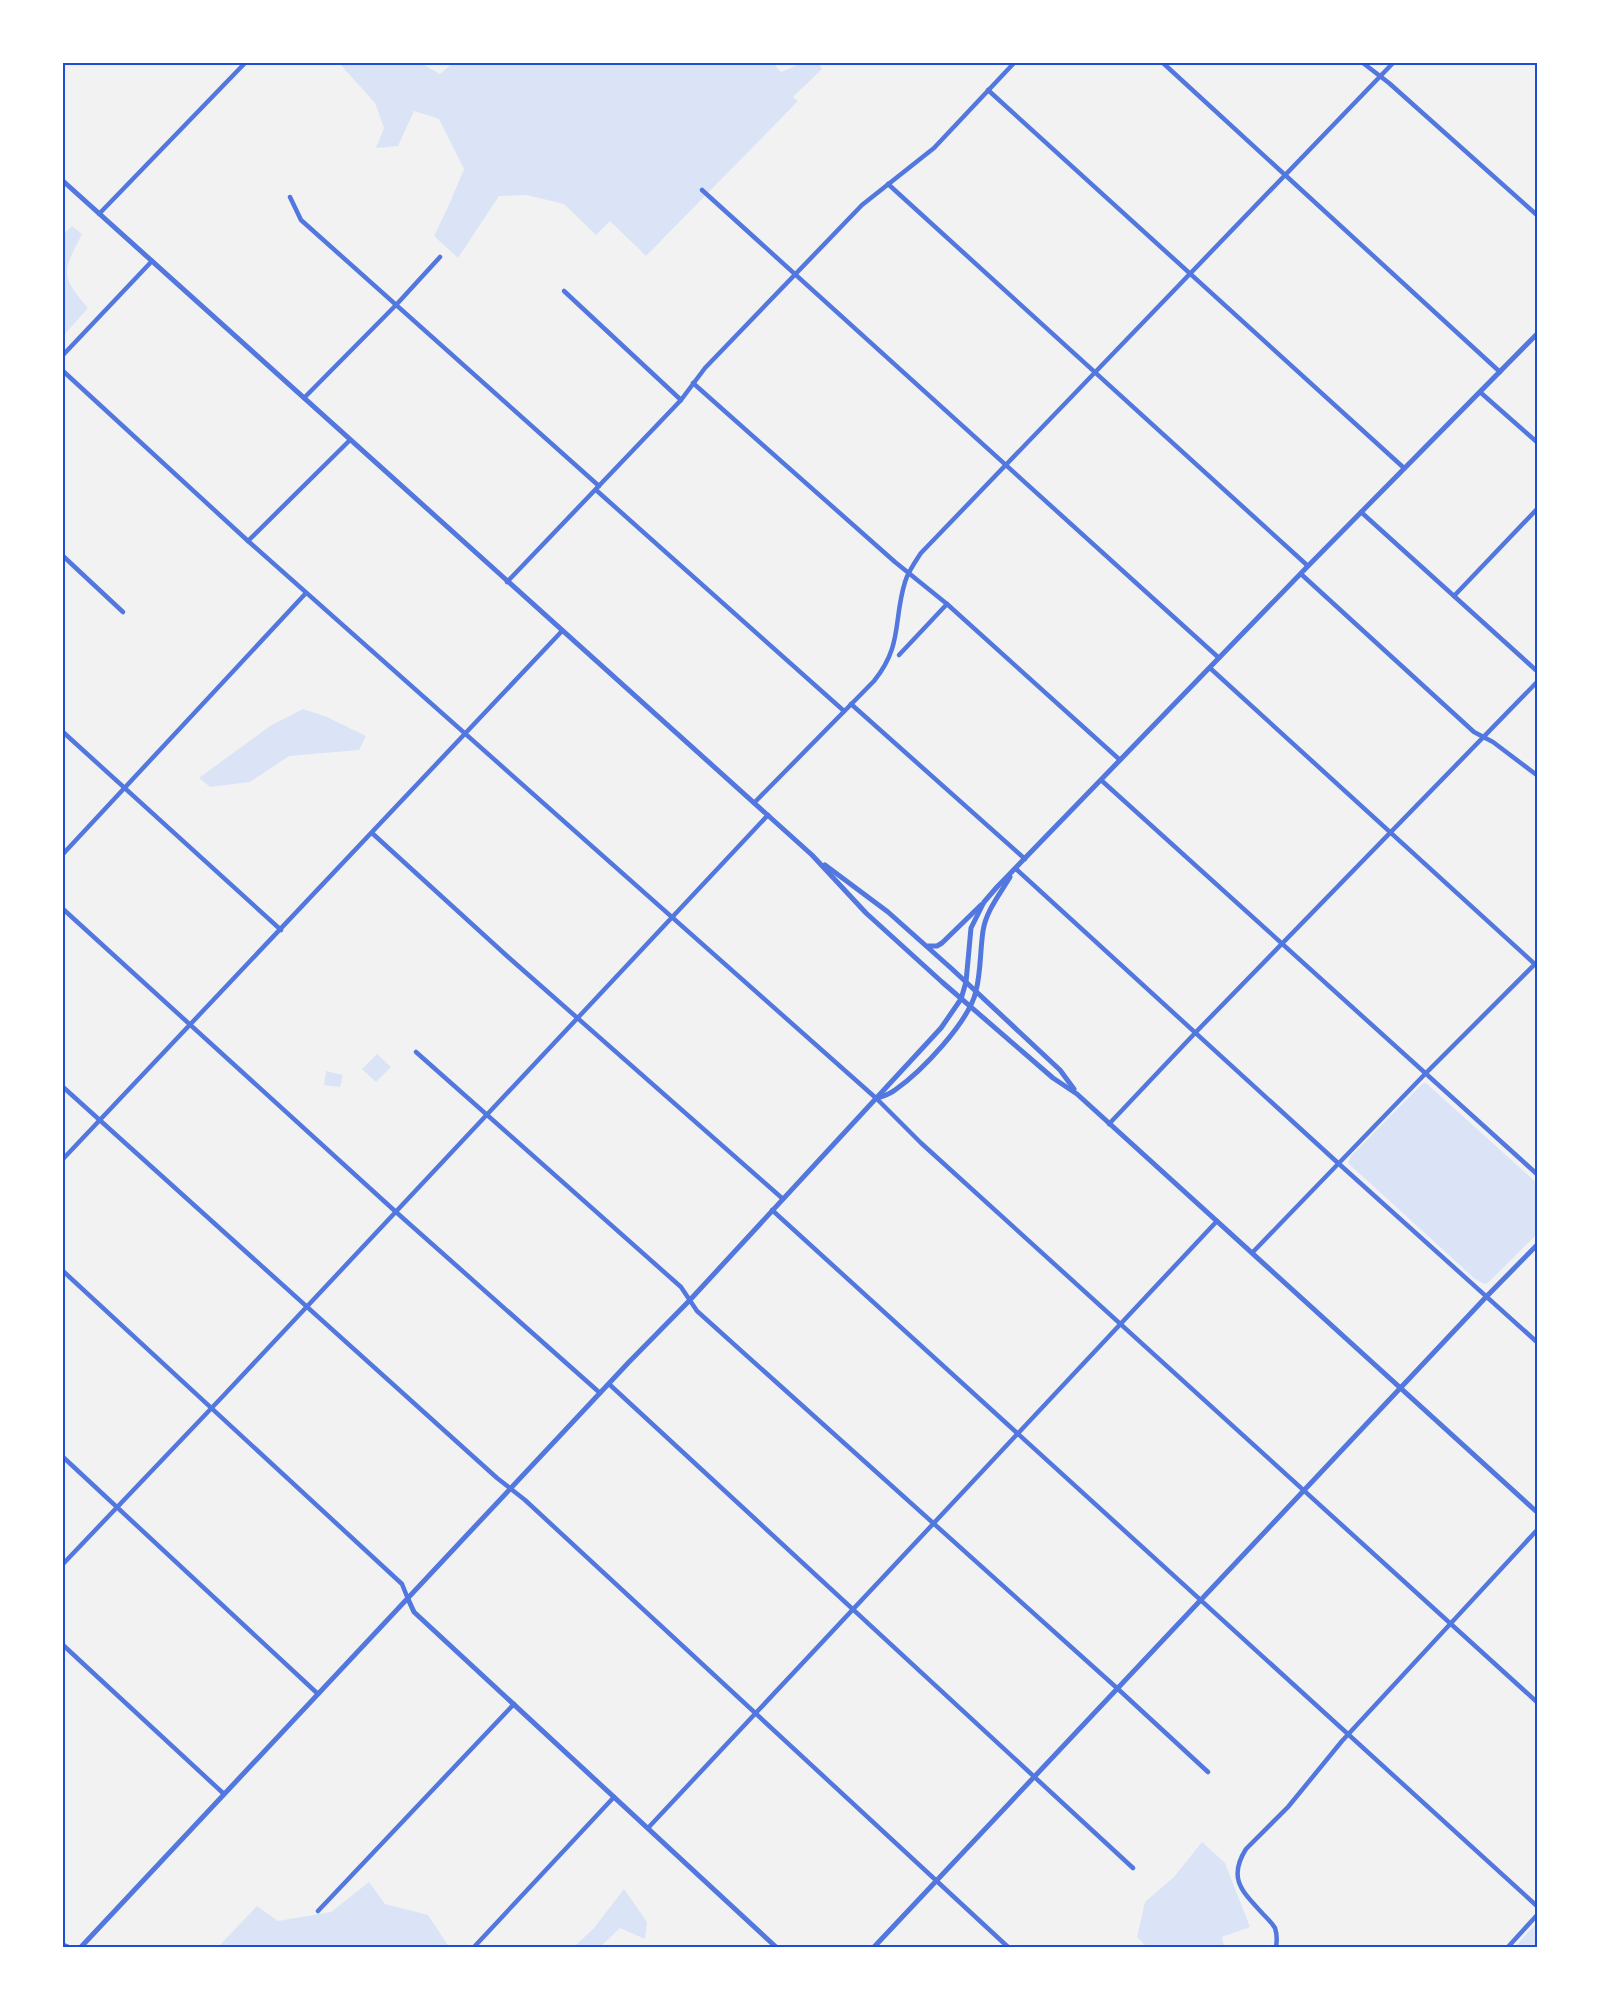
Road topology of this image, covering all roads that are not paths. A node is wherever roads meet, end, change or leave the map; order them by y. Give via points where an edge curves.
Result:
1 (245, 63) edge
2 (1014, 63) edge
3 (1163, 63) edge
4 (1363, 63) edge
5 (1393, 63) edge
6 (1380, 76) junction
7 (988, 90) junction
8 (1286, 174) junction
9 (63, 182) edge
10 (888, 184) junction
11 (702, 190) dead end
12 (290, 197) dead end
13 (99, 214) junction
14 (1538, 216) edge
15 (440, 257) dead end
16 (152, 261) junction
17 (796, 274) junction
18 (1190, 274) junction
19 (564, 291) dead end
20 (396, 305) junction
21 (1538, 333) edge
22 (63, 355) edge
23 (63, 371) edge
24 (1095, 372) junction
25 (1500, 372) junction
26 (693, 383) junction
27 (1480, 392) junction
28 (304, 398) junction
29 (681, 400) junction
30 (350, 440) junction
31 (1538, 443) edge
32 (1007, 465) junction
33 (1404, 468) junction
34 (598, 488) junction
35 (1538, 508) edge
36 (1361, 512) junction
37 (248, 541) junction
38 (63, 556) edge
39 (1308, 566) junction
40 (908, 574) junction
41 (1301, 574) junction
42 (507, 582) junction
43 (306, 593) junction
44 (1454, 596) junction
45 (947, 604) junction
46 (123, 612) dead end
47 (562, 630) junction
48 (899, 655) dead end
49 (1219, 658) junction
50 (1210, 668) junction
51 (1538, 672) edge
52 (1538, 681) edge
53 (851, 704) junction
54 (844, 711) junction
55 (63, 732) edge
56 (465, 733) junction
57 (1484, 737) junction
58 (1120, 760) junction
59 (1538, 776) edge
60 (1101, 780) junction
61 (125, 788) junction
62 (754, 803) junction
63 (768, 815) junction
64 (372, 832) junction
65 (1391, 832) junction
66 (63, 854) edge
67 (812, 855) junction
68 (1025, 859) junction
69 (1016, 868) junction
70 (984, 902) junction
71 (63, 909) edge
72 (673, 917) junction
73 (281, 930) junction
74 (924, 944) junction
75 (1282, 944) junction
76 (1537, 964) edge
77 (966, 982) junction
78 (976, 992) junction
79 (961, 999) junction
80 (970, 1007) junction
81 (577, 1017) junction
82 (190, 1025) junction
83 (1196, 1032) junction
84 (416, 1052) dead end
85 (1425, 1074) junction
86 (63, 1087) edge
87 (1077, 1094) junction
88 (877, 1099) junction
89 (486, 1116) junction
90 (100, 1121) junction
91 (1109, 1124) junction
92 (63, 1160) edge
93 (1338, 1163) junction
94 (1538, 1175) edge
95 (783, 1199) junction
96 (772, 1210) junction
97 (396, 1212) junction
98 (1217, 1221) junction
99 (1538, 1244) edge
100 (1252, 1253) junction
101 (63, 1271) edge
102 (1487, 1296) junction
103 (690, 1301) junction
104 (306, 1307) junction
105 (1119, 1324) junction
106 (1538, 1343) edge
107 (609, 1384) junction
108 (1401, 1389) junction
109 (600, 1393) junction
110 (212, 1407) junction
111 (1017, 1432) junction
112 (63, 1457) edge
113 (511, 1489) junction
114 (1304, 1492) junction
115 (117, 1506) junction
116 (1538, 1513) edge
117 (933, 1522) junction
118 (1538, 1529) edge
119 (63, 1564) edge
120 (408, 1599) junction
121 (1201, 1599) junction
122 (853, 1610) junction
123 (1450, 1624) junction
124 (63, 1645) edge
125 (1118, 1689) junction
126 (318, 1694) junction
127 (1538, 1703) edge
128 (514, 1704) junction
129 (755, 1713) junction
130 (1349, 1734) junction
131 (1208, 1772) dead end
132 (1033, 1777) junction
133 (224, 1794) junction
134 (614, 1797) junction
135 (648, 1828) junction
136 (1133, 1869) dead end
137 (936, 1881) junction
138 (1538, 1906) edge
139 (318, 1911) dead end
140 (1538, 1914) edge
141 (63, 1945) edge
142 (68, 1947) edge
143 (81, 1947) edge
144 (474, 1947) edge
145 (776, 1947) edge
146 (874, 1947) edge
147 (1008, 1947) edge
148 (1276, 1947) edge
149 (1508, 1947) edge

1 - 13 street
2 - 7 street
3 - 8 street
4 - 6 street
5 - 6 street
6 - 8 street
6 - 14 street
7 - 10 street via 934,148
7 - 18 street
8 - 18 street
8 - 25 street
9 - 13 street
10 - 17 street via 862,205
10 - 24 street
11 - 17 street
12 - 20 street via 301,220
13 - 16 street
15 - 20 street
16 - 22 street
16 - 28 street
17 - 26 street
17 - 32 street
18 - 24 street
18 - 33 street
19 - 29 street
20 - 28 street
20 - 34 street
21 - 25 street
23 - 37 street
24 - 32 street
24 - 39 street
25 - 27 street
26 - 29 street
26 - 40 street
27 - 31 street
27 - 33 street
28 - 30 street
29 - 34 street
30 - 37 street
30 - 42 street
32 - 40 street via 921,553
32 - 49 street
33 - 36 street
34 - 42 street
34 - 54 street
35 - 44 street
36 - 39 street
36 - 44 street
37 - 43 street
38 - 46 street
39 - 41 street
40 - 45 street
40 - 53 street via 889,659
41 - 49 street
41 - 57 street
42 - 47 street
43 - 56 street
43 - 61 street
44 - 51 street
45 - 48 street
45 - 58 street
47 - 56 street
47 - 62 street
49 - 50 street
50 - 58 street
50 - 65 street
52 - 57 street
53 - 54 street
53 - 68 street
54 - 62 street
55 - 61 street
56 - 64 street
56 - 72 street
57 - 59 street
57 - 65 street
58 - 60 street
60 - 68 street
60 - 75 street
61 - 66 street
61 - 73 street
62 - 63 street
63 - 67 street
63 - 72 street
64 - 73 street
64 - 81 street
65 - 75 street
65 - 76 street
67 - 74 street
67 - 79 street via 866,913
68 - 69 street
69 - 70 street
69 - 78 street via 987,916
69 - 83 street
70 - 74 street via 942,943 931,947
70 - 77 street via 971,928
71 - 82 street
72 - 81 street
72 - 88 street
73 - 82 street
74 - 77 street
75 - 83 street
75 - 85 street
76 - 85 street
77 - 78 street
77 - 79 street
78 - 80 street
78 - 87 street via 1060,1070
79 - 80 street
79 - 88 street via 941,1028
80 - 87 street
80 - 88 street via 918,1070 894,1091
81 - 89 street
81 - 95 street
82 - 90 street
82 - 97 street
83 - 91 street
83 - 93 street
84 - 89 street
85 - 93 street
85 - 94 street
86 - 90 street
87 - 91 street
88 - 95 street
88 - 105 street
89 - 97 street
89 - 103 street via 681,1287
90 - 92 street
90 - 104 street
91 - 98 street
93 - 100 street
93 - 102 street
95 - 96 street
96 - 103 street
96 - 111 street
97 - 104 street
97 - 109 street
98 - 100 street
98 - 105 street
99 - 102 street
100 - 108 street
101 - 110 street
102 - 106 street
102 - 108 street
103 - 107 street
103 - 117 street
104 - 110 street
104 - 113 street
105 - 111 street
105 - 114 street
107 - 109 street
107 - 122 street
108 - 114 street
108 - 116 street
109 - 113 street
110 - 115 street
110 - 120 street via 402,1584
111 - 117 street
111 - 121 street
112 - 115 street
113 - 120 street
113 - 129 street
114 - 121 street
114 - 123 street
115 - 119 street
115 - 126 street
117 - 122 street
117 - 125 street
118 - 123 street
120 - 126 street
120 - 128 street via 414,1612
121 - 125 street
121 - 130 street
122 - 129 street
122 - 132 street
123 - 127 street
123 - 130 street
124 - 133 street
125 - 131 street
125 - 132 street
126 - 133 street
128 - 134 street
128 - 139 street
129 - 135 street
129 - 137 street
130 - 138 street
130 - 148 street via 1303,1790 1246,1849 1238,1865 1242,1892 1273,1924
132 - 136 street
132 - 137 street
133 - 143 street
134 - 135 street
134 - 144 street
135 - 145 street
137 - 146 street
137 - 147 street
140 - 149 street
141 - 142 street

